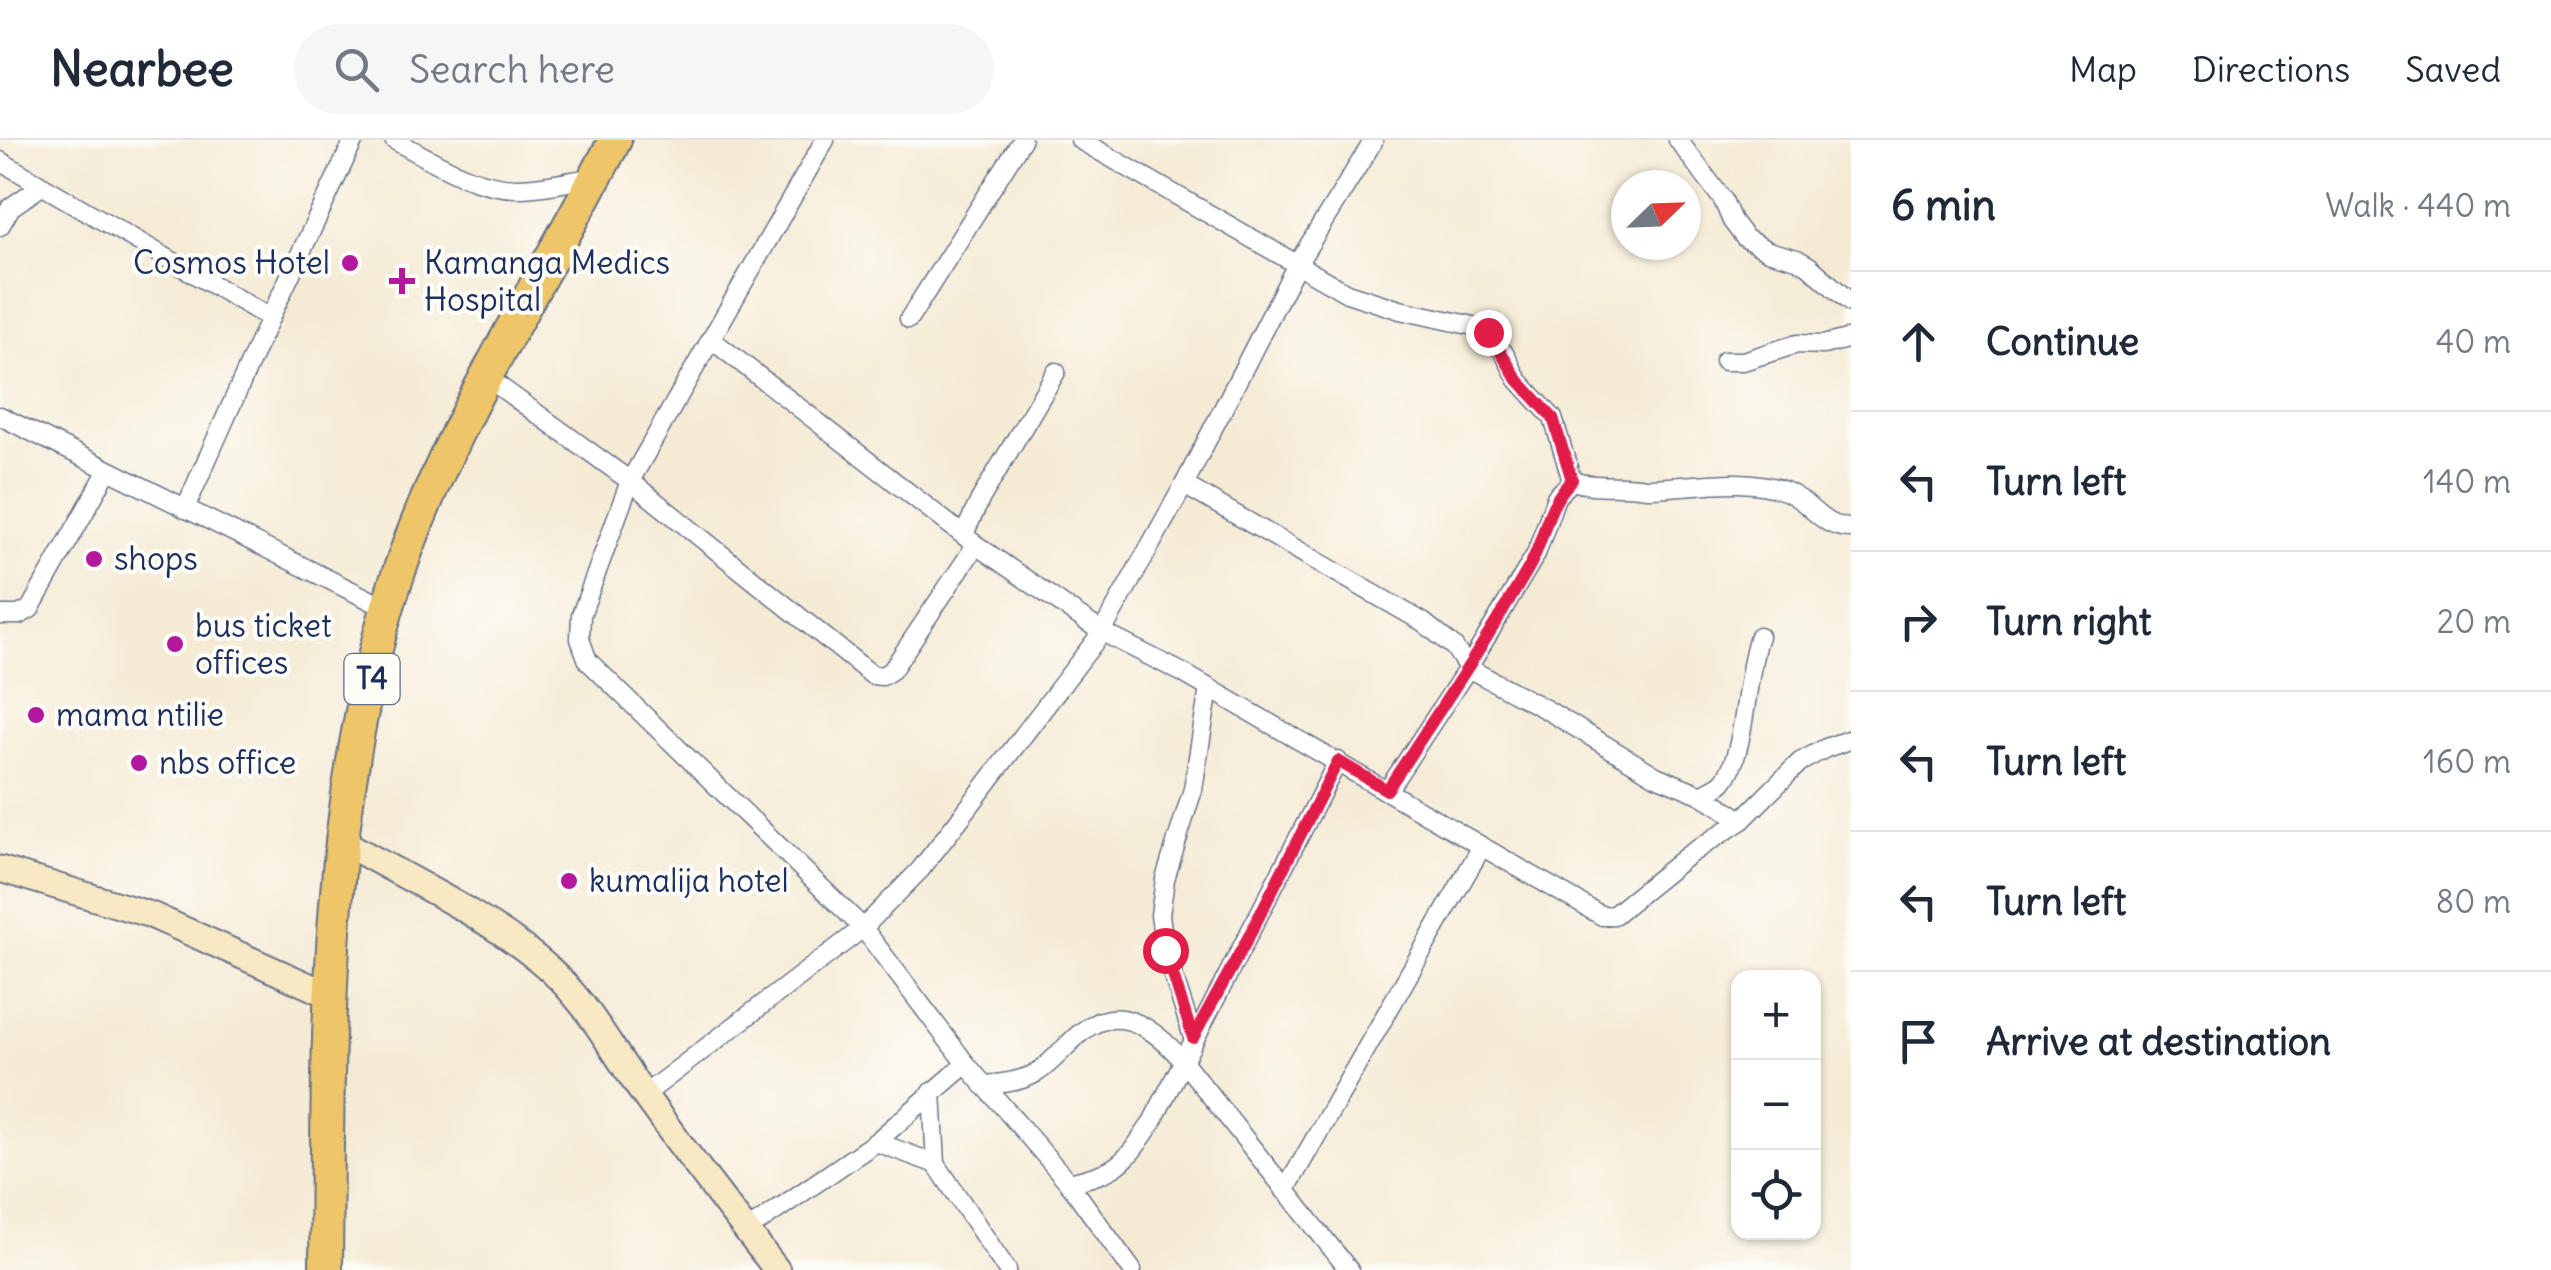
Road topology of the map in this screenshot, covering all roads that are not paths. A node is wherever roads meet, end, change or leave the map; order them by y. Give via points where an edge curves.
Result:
1 (354, 140) edge
2 (394, 140) edge
3 (615, 140) edge
4 (825, 140) edge
5 (1022, 140) edge
6 (1080, 140) edge
7 (1374, 140) edge
8 (1678, 140) edge
9 (0, 161) edge
10 (596, 177) junction
11 (40, 187) junction
12 (0, 226) edge
13 (1296, 266) junction
14 (1851, 303) edge
15 (270, 318) junction
16 (909, 319) dead end
17 (1851, 338) edge
18 (712, 340) junction
19 (1724, 360) dead end
20 (1056, 372) dead end
21 (485, 376) junction
22 (0, 416) edge
23 (108, 472) junction
24 (1572, 480) junction
25 (630, 481) junction
26 (1184, 485) junction
27 (185, 509) junction
28 (1851, 528) edge
29 (970, 540) junction
30 (388, 609) junction
31 (0, 614) edge
32 (1102, 632) junction
33 (1759, 636) dead end
34 (1468, 668) junction
35 (1209, 688) junction
36 (1851, 739) edge
37 (1338, 761) junction
38 (1387, 790) junction
39 (1702, 795) junction
40 (1742, 820) junction
41 (342, 842) junction
42 (1482, 848) junction
43 (0, 868) edge
44 (863, 928) junction
45 (329, 995) junction
46 (1193, 1038) junction
47 (1183, 1062) junction
48 (966, 1064) junction
49 (983, 1085) junction
50 (932, 1092) junction
51 (644, 1095) junction
52 (876, 1142) junction
53 (936, 1164) junction
54 (1070, 1184) junction
55 (1285, 1191) junction
56 (746, 1230) junction
57 (326, 1270) edge
58 (777, 1270) edge
59 (1006, 1270) edge
60 (1132, 1270) edge
61 (1348, 1270) edge

1 - 15 street
2 - 10 street via 489,184 518,188
3 - 10 highway, T4
4 - 18 street
5 - 16 street
6 - 13 street
7 - 13 street
8 - 14 street via 1746,238 1809,266
9 - 11 street
10 - 21 highway, T4
11 - 12 street via 11,207
11 - 15 street
13 - 24 street via 1358,298 1483,328 1553,418
13 - 26 street
15 - 27 street
17 - 19 street
18 - 25 street
18 - 29 street
20 - 29 street via 981,498
21 - 25 street
21 - 30 highway, T4 via 435,480
22 - 23 street
23 - 27 street
23 - 31 street via 30,609
24 - 28 street via 1646,488 1754,483 1804,502 1827,524
24 - 34 street via 1556,497 1536,554
25 - 29 street via 872,675 892,670
25 - 44 street via 581,615 588,661
26 - 32 street
26 - 34 street via 1423,622
27 - 30 street
29 - 32 street
30 - 41 highway, T4 via 350,774
32 - 35 street
32 - 44 street via 920,870
33 - 39 street via 1740,746 1723,782
34 - 38 street
34 - 39 street via 1656,776
35 - 37 street
35 - 46 street via 1193,788 1164,878 1160,924
36 - 40 street via 1800,762
37 - 38 street
37 - 46 street
38 - 42 street
39 - 40 street
40 - 42 street via 1614,914 1602,916
41 - 45 highway, T4
41 - 51 street via 540,961 604,1032
42 - 55 street
43 - 45 street via 151,914
44 - 48 street
44 - 51 street
45 - 57 highway, T4
46 - 47 street
47 - 49 street via 1149,1029 1104,1020 1035,1074
47 - 54 street via 1128,1158
47 - 55 street
48 - 49 street
48 - 50 street
49 - 54 street
50 - 52 street
50 - 53 street
51 - 56 street
52 - 53 street
52 - 56 street
53 - 59 street
54 - 60 street
55 - 61 street
56 - 58 street

